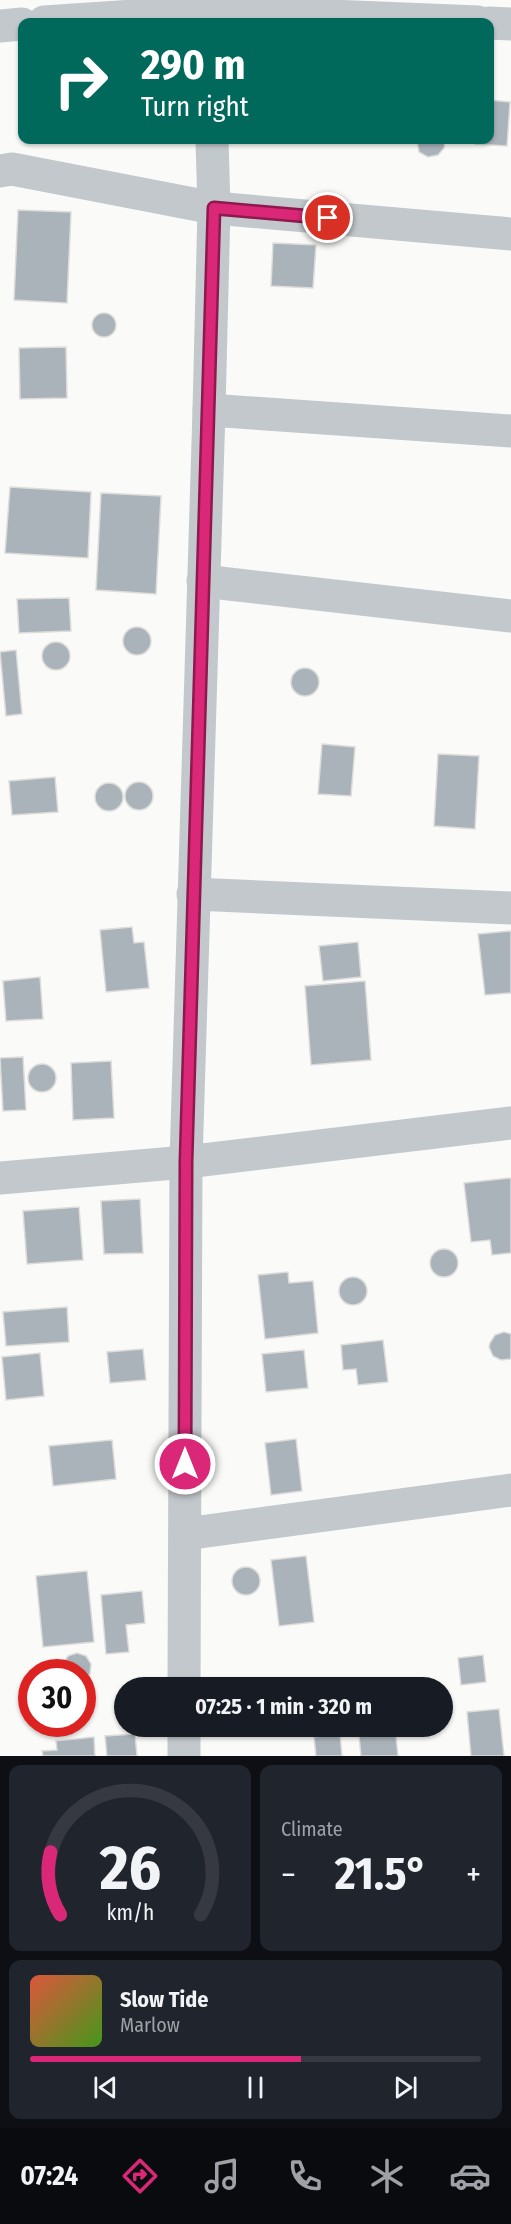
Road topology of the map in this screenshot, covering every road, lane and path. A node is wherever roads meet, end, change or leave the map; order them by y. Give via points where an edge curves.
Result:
1 (208, 11) edge
2 (104, 18) edge
3 (380, 18) edge
4 (494, 23) edge
5 (18, 24) edge
6 (511, 24) edge
7 (0, 26) edge
8 (212, 144) edge
9 (0, 171) edge
10 (214, 208) junction
11 (511, 234) edge
12 (208, 410) junction
13 (511, 430) edge
14 (203, 581) junction
15 (511, 616) edge
16 (193, 894) junction
17 (511, 908) edge
18 (511, 1123) edge
19 (186, 1162) junction
20 (0, 1178) edge
21 (511, 1490) edge
22 (184, 1534) junction
23 (184, 1677) edge
24 (184, 1737) edge
25 (184, 1756) edge

1 - 2 street
1 - 3 street
4 - 6 street
5 - 7 street
8 - 10 street
9 - 10 street via 12,169
10 - 11 street
10 - 12 street
12 - 13 street
12 - 14 street
14 - 15 street
14 - 16 street
16 - 17 street
16 - 19 street
18 - 19 street
19 - 20 street
19 - 22 street
21 - 22 street
22 - 23 street
24 - 25 street

